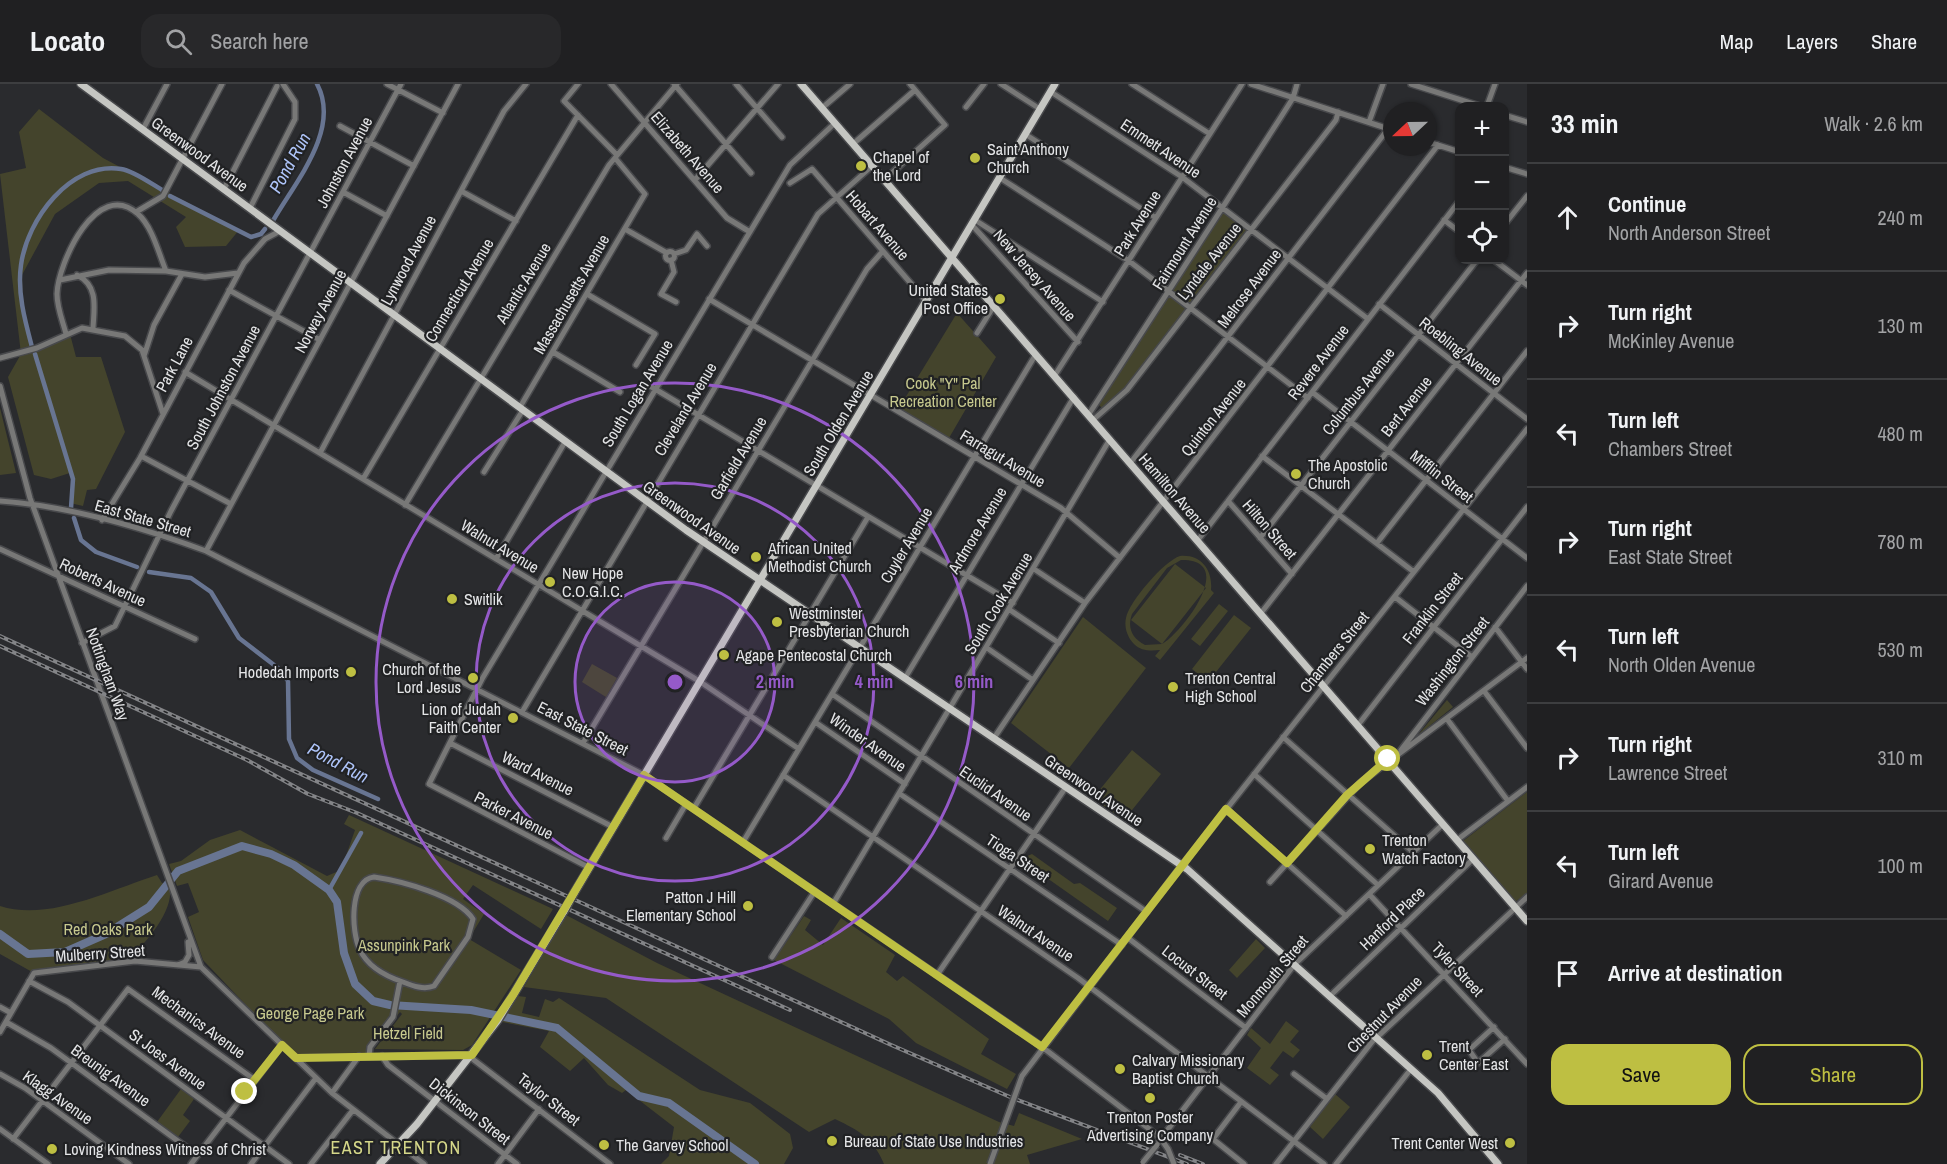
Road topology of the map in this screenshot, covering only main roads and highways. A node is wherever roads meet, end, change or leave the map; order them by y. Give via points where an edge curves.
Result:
1 (81, 84) edge
2 (801, 84) edge
3 (1055, 84) edge
4 (953, 258) junction
5 (760, 580) junction
6 (1527, 921) edge
7 (380, 1164) edge
8 (1498, 1164) edge

1 - 5 main road, Greenwood Avenue via 606,472
2 - 4 main road, Hamilton Avenue
3 - 4 main road, South Olden Avenue
4 - 5 main road, South Olden Avenue
4 - 6 main road, Hamilton Avenue
5 - 7 main road, South Olden Avenue, bridge via 498,1020 435,1102
5 - 8 main road, Greenwood Avenue via 1182,866 1438,1093

